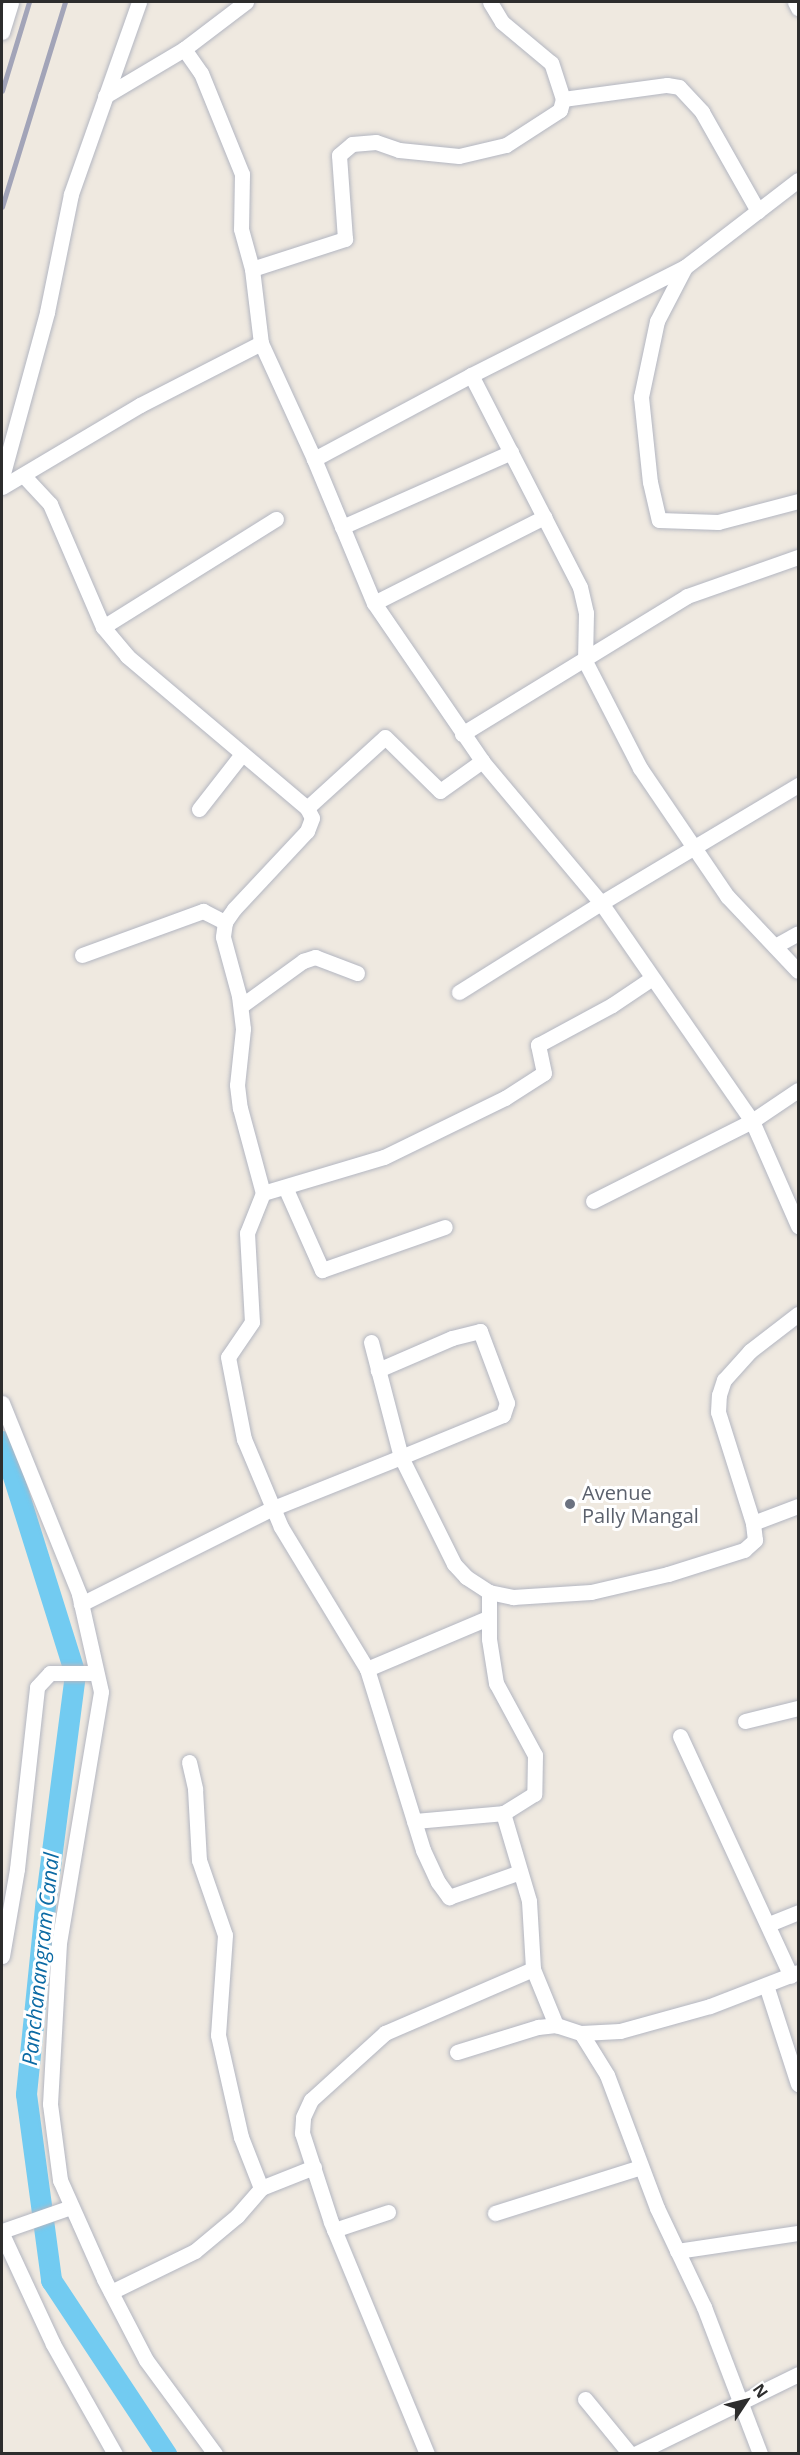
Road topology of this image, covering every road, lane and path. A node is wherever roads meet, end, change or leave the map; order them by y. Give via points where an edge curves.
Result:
1 (10, 2) edge
2 (139, 2) edge
3 (246, 2) edge
4 (490, 2) edge
5 (795, 2) edge
6 (798, 8) edge
7 (2, 32) edge
8 (183, 49) junction
9 (105, 96) junction
10 (562, 99) junction
11 (798, 180) edge
12 (758, 211) junction
13 (685, 267) junction
14 (252, 269) junction
15 (261, 343) junction
16 (471, 375) junction
17 (511, 453) junction
18 (314, 459) junction
19 (23, 475) junction
20 (2, 477) edge
21 (2, 487) edge
22 (798, 501) edge
23 (544, 517) junction
24 (276, 519) dead end
25 (342, 527) junction
26 (798, 557) edge
27 (374, 603) junction
28 (103, 627) junction
29 (585, 661) junction
30 (462, 734) junction
31 (242, 754) junction
32 (482, 761) junction
33 (798, 785) edge
34 (307, 808) junction
35 (199, 809) dead end
36 (695, 848) junction
37 (601, 903) junction
38 (225, 922) junction
39 (798, 933) edge
40 (775, 946) junction
41 (82, 955) dead end
42 (798, 971) edge
43 (357, 973) dead end
44 (652, 978) junction
45 (459, 992) dead end
46 (241, 1006) junction
47 (798, 1090) edge
48 (752, 1121) junction
49 (285, 1187) junction
50 (263, 1193) junction
51 (593, 1201) dead end
52 (798, 1226) edge
53 (445, 1227) dead end
54 (798, 1314) edge
55 (371, 1342) dead end
56 (378, 1370) junction
57 (2, 1403) edge
58 (401, 1457) junction
59 (798, 1506) edge
60 (271, 1509) junction
61 (753, 1523) junction
62 (489, 1592) junction
63 (81, 1604) junction
64 (488, 1618) junction
65 (367, 1669) junction
66 (96, 1673) junction
67 (798, 1708) edge
68 (745, 1721) dead end
69 (680, 1736) dead end
70 (189, 1762) dead end
71 (503, 1813) junction
72 (414, 1821) junction
73 (520, 1872) junction
74 (6, 1893) edge
75 (798, 1912) edge
76 (769, 1924) junction
77 (2, 1956) edge
78 (533, 1969) junction
79 (795, 1974) edge
80 (766, 1985) junction
81 (556, 2025) junction
82 (581, 2033) junction
83 (457, 2052) dead end
84 (798, 2084) edge
85 (314, 2167) junction
86 (641, 2167) junction
87 (261, 2188) junction
88 (71, 2207) junction
89 (388, 2212) dead end
90 (495, 2213) dead end
91 (334, 2230) junction
92 (2, 2233) edge
93 (798, 2233) edge
94 (676, 2251) junction
95 (111, 2292) junction
96 (798, 2374) edge
97 (585, 2399) dead end
98 (742, 2400) junction
99 (115, 2454) edge
100 (215, 2454) edge
101 (427, 2454) edge
102 (632, 2454) edge
103 (760, 2454) edge

1 - 7 street
2 - 9 street
3 - 8 street
4 - 10 street via 502,22 546,56
5 - 6 street
8 - 9 street
8 - 14 street via 201,73 242,174 241,229
9 - 20 street via 71,195 47,312
10 - 12 street via 667,85 679,87 702,112
10 - 14 street via 560,110 541,126 487,150 459,156 399,150 376,142 352,144 339,155 345,239
11 - 12 street
12 - 13 street
13 - 16 street
13 - 22 street via 657,321 641,397 650,482 659,520 718,522
14 - 15 street
15 - 18 street
15 - 19 street via 140,405
16 - 17 street
16 - 18 street
17 - 23 street
17 - 25 street
18 - 25 street
19 - 21 street
19 - 28 street via 50,504
23 - 27 street
23 - 29 street via 580,587 586,613
24 - 28 street
25 - 27 street
26 - 29 street via 687,596
27 - 30 street
28 - 31 street via 127,656
29 - 30 street
29 - 36 street via 640,768
30 - 32 street
31 - 34 street
31 - 35 street
32 - 34 street via 440,791 385,737
32 - 37 street
33 - 36 street
34 - 38 street via 312,818 307,831
36 - 37 street
36 - 40 street via 727,896
37 - 44 street
37 - 45 street
38 - 41 street via 204,911
38 - 46 street via 223,937
39 - 40 street
40 - 42 street
43 - 46 street via 315,957 303,961
44 - 48 street
44 - 49 street via 612,1005 538,1045 544,1073 505,1098 384,1156
46 - 50 street via 238,1096
47 - 48 street
48 - 51 street
48 - 52 street
49 - 50 street
49 - 53 street via 322,1270
50 - 60 street via 247,1233 252,1322 228,1357 244,1439
54 - 61 street via 750,1351 724,1380 719,1395 718,1412
55 - 56 street
56 - 58 street
56 - 58 street via 452,1338 480,1331 507,1403 503,1414
57 - 63 street
58 - 60 street
58 - 62 street via 454,1564
59 - 61 street
60 - 63 street
60 - 65 street
61 - 62 street via 755,1540 744,1550 668,1574 591,1592 513,1597
62 - 64 street
63 - 66 street
64 - 65 street
64 - 71 street via 496,1683 535,1755 534,1794
65 - 72 street
66 - 74 street via 50,1673 37,1687
66 - 88 street via 101,1692 59,1943 50,2104 60,2180
67 - 68 street
69 - 76 street
70 - 87 street via 195,1789 199,1860 225,1935 218,2035 241,2137
71 - 72 street
71 - 73 street
72 - 73 street via 438,1882 449,1897
73 - 78 street via 528,1900
74 - 77 street
75 - 76 street
76 - 79 street
78 - 81 street
78 - 85 street via 384,2033 311,2100 303,2117 302,2133
79 - 80 street
80 - 82 street via 711,2006 620,2031
80 - 84 street
81 - 82 street
81 - 83 street
82 - 86 street via 607,2075
85 - 87 street
85 - 91 street
86 - 90 street
86 - 94 street
87 - 95 street via 237,2216 195,2251
88 - 92 street
88 - 95 street
89 - 91 street
91 - 101 street
92 - 99 street via 53,2344
93 - 94 street
94 - 98 street
95 - 100 street via 146,2360
96 - 98 street
97 - 102 street
98 - 102 street
98 - 103 street

